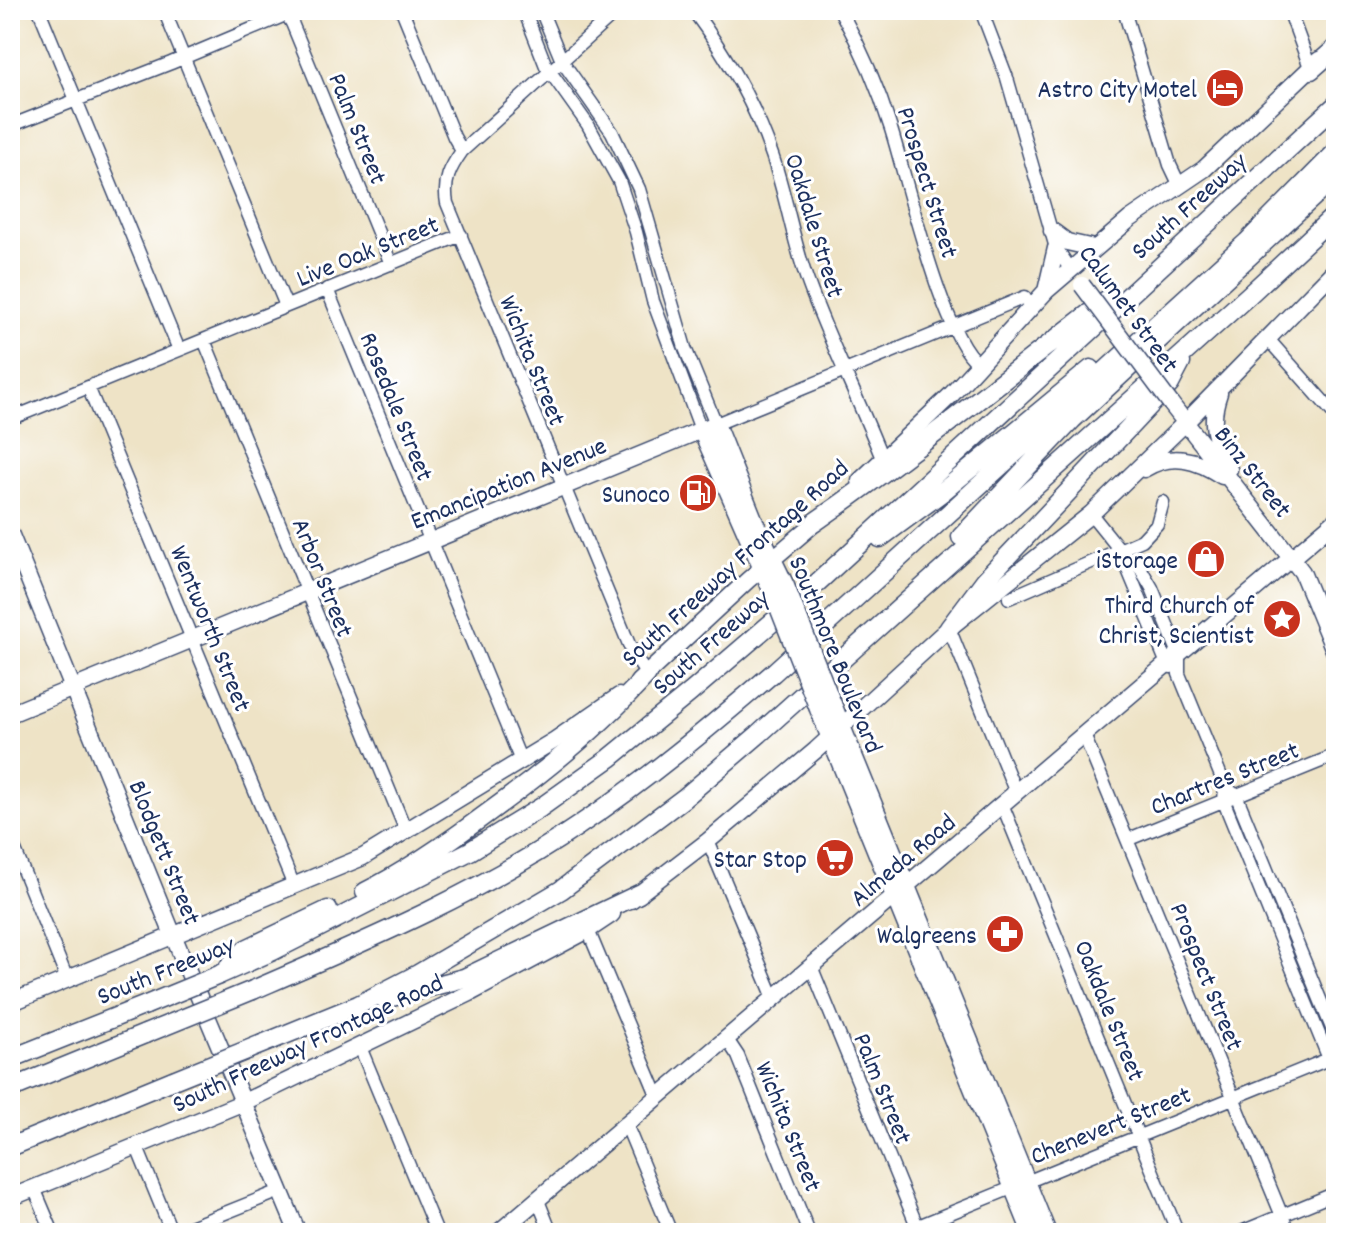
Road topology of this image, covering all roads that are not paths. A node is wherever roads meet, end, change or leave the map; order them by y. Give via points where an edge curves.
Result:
1 (39, 10) edge
2 (164, 10) edge
3 (402, 10) edge
4 (524, 10) edge
5 (541, 10) edge
6 (618, 10) edge
7 (693, 10) edge
8 (840, 10) edge
9 (981, 10) edge
10 (1124, 10) edge
11 (1289, 10) edge
12 (289, 11) edge
13 (1336, 41) edge
14 (1336, 48) edge
15 (184, 57) junction
16 (562, 61) junction
17 (1311, 70) junction
18 (550, 72) junction
19 (76, 99) junction
20 (1336, 99) edge
21 (1336, 105) edge
22 (10, 126) edge
23 (1303, 136) junction
24 (462, 151) junction
25 (1336, 152) edge
26 (1336, 176) edge
27 (1180, 186) junction
28 (1336, 214) edge
29 (650, 228) junction
30 (1052, 231) junction
31 (636, 232) junction
32 (461, 235) junction
33 (1247, 242) junction
34 (1184, 243) junction
35 (1056, 248) junction
36 (1094, 248) junction
37 (391, 264) junction
38 (1336, 269) edge
39 (1071, 270) junction
40 (327, 289) junction
41 (1046, 291) junction
42 (1025, 297) dead end
43 (286, 306) junction
44 (956, 328) junction
45 (1267, 338) junction
46 (204, 340) junction
47 (179, 350) junction
48 (1186, 352) junction
49 (979, 364) junction
50 (843, 372) junction
51 (1221, 386) junction
52 (88, 387) junction
53 (1171, 404) joint
54 (1336, 416) edge
55 (10, 419) edge
56 (1185, 423) junction
57 (708, 427) junction
58 (883, 461) junction
59 (1123, 483) junction
60 (561, 486) junction
61 (1235, 487) junction
62 (1163, 502) dead end
63 (1091, 514) junction
64 (1336, 520) edge
65 (815, 522) junction
66 (756, 524) junction
67 (10, 533) edge
68 (799, 536) junction
69 (429, 540) junction
70 (1120, 550) junction
71 (1291, 556) junction
72 (774, 558) junction
73 (761, 569) junction
74 (779, 589) junction
75 (306, 592) junction
76 (804, 595) junction
77 (1009, 598) dead end
78 (949, 628) junction
79 (193, 637) junction
80 (1336, 655) edge
81 (1175, 664) junction
82 (832, 667) junction
83 (647, 675) junction
84 (73, 687) junction
85 (10, 714) edge
86 (836, 733) junction
87 (1084, 735) junction
88 (1336, 755) edge
89 (521, 761) junction
90 (793, 769) junction
91 (844, 777) junction
92 (1225, 786) junction
93 (1016, 793) junction
94 (1237, 797) junction
95 (1224, 802) junction
96 (1002, 804) junction
97 (406, 831) junction
98 (10, 838) edge
99 (1129, 839) junction
100 (708, 841) junction
101 (294, 886) junction
102 (900, 893) junction
103 (639, 894) junction
104 (588, 930) junction
105 (173, 935) junction
106 (249, 956) junction
107 (811, 966) junction
108 (67, 979) junction
109 (774, 998) junction
110 (10, 1003) edge
111 (358, 1005) junction
112 (726, 1038) junction
113 (1336, 1038) edge
114 (360, 1047) junction
115 (1332, 1057) edge
116 (10, 1059) edge
117 (1336, 1076) edge
118 (10, 1089) edge
119 (658, 1097) junction
120 (1233, 1098) junction
121 (244, 1102) junction
122 (626, 1124) junction
123 (1139, 1137) junction
124 (136, 1145) junction
125 (10, 1147) edge
126 (1019, 1185) junction
127 (34, 1188) junction
128 (280, 1191) junction
129 (1336, 1193) edge
130 (10, 1198) edge
131 (537, 1198) junction
132 (1282, 1215) junction
133 (917, 1226) junction
134 (53, 1233) edge
135 (174, 1233) edge
136 (298, 1233) edge
137 (437, 1233) edge
138 (498, 1233) edge
139 (551, 1233) edge
140 (671, 1233) edge
141 (809, 1233) edge
142 (901, 1233) edge
143 (1031, 1233) edge
144 (1048, 1233) edge
145 (1178, 1233) edge
146 (1239, 1233) edge
147 (1289, 1233) edge

1 - 19 street
2 - 15 street
3 - 24 street
4 - 18 street, Southmore Boulevard
5 - 16 street, Southmore Boulevard
6 - 16 street, Live Oak Street
7 - 50 street, Oakdale Street via 756,113 807,281
8 - 44 street, Prospect Street via 876,86
9 - 30 street, Calumet Street
10 - 27 street
11 - 17 street
12 - 15 street
12 - 37 street, Palm Street
13 - 17 main road, South Freeway Frontage Road
14 - 17 highway
15 - 19 street
15 - 43 street
16 - 18 street, Live Oak Street
16 - 29 street, Southmore Boulevard via 612,132 639,189
17 - 27 main road, South Freeway Frontage Road
18 - 24 street, Live Oak Street
18 - 31 street, Southmore Boulevard via 605,153
19 - 22 street
19 - 47 street
20 - 23 highway
21 - 23 highway, South Freeway
23 - 34 highway, South Freeway
24 - 32 street, Live Oak Street via 450,169 445,191
25 - 33 highway
26 - 82 highway via 1072,420
27 - 36 main road, South Freeway Frontage Road
28 - 48 highway
29 - 31 street
29 - 57 street, Southmore Boulevard
30 - 35 street, Calumet Street
30 - 36 main road via 1067,242
31 - 57 street, Southmore Boulevard via 653,301
32 - 37 street, Live Oak Street
32 - 60 street, Wichita Street
33 - 76 highway via 1211,264 941,493
33 - 118 highway, bridge via 773,673 577,827 371,939
34 - 65 highway
34 - 76 highway, South Freeway
35 - 39 street, Calumet Street
35 - 41 main road
36 - 39 main road, South Freeway Frontage Road
37 - 40 street, Live Oak Street
38 - 45 main road, South Freeway Frontage Road
39 - 41 main road, South Freeway Frontage Road
39 - 53 main road, Calumet Street, bridge
40 - 43 street, Live Oak Street
40 - 69 street, Rosedale Street
41 - 49 main road, South Freeway Frontage Road
42 - 44 street, Emancipation Avenue
43 - 46 street, Live Oak Street
44 - 49 street, Prospect Street
44 - 50 street, Emancipation Avenue
45 - 51 main road, South Freeway Frontage Road
45 - 54 street
46 - 47 street, Live Oak Street
46 - 75 street, Arbor Street
47 - 52 street, Live Oak Street
48 - 78 highway via 1170,384 985,580
48 - 82 highway
49 - 58 main road, South Freeway Frontage Road
50 - 57 street, Emancipation Avenue
50 - 58 street, Oakdale Street
51 - 56 main road, South Freeway Frontage Road
51 - 61 main road via 1212,418
52 - 55 street, Live Oak Street
52 - 79 street, Wentworth Street
53 - 56 main road, Binz Street
56 - 59 main road, South Freeway Frontage Road
56 - 61 main road, Binz Street
57 - 60 main road, Emancipation Avenue
57 - 66 main road, Southmore Boulevard
57 - 73 main road, Southmore Boulevard
58 - 65 main road, South Freeway Frontage Road
59 - 61 main road via 1151,465 1177,458 1196,461
59 - 63 main road, South Freeway Frontage Road
60 - 69 main road, Emancipation Avenue
60 - 83 street, Wichita Street via 633,654
61 - 71 main road, Binz Street
62 - 70 street via 1150,533
63 - 70 street
63 - 78 main road, South Freeway Frontage Road
64 - 71 main road, Almeda Road
65 - 68 main road, South Freeway Frontage Road
66 - 68 main road via 781,538
66 - 72 main road, Southmore Boulevard
67 - 84 main road, Blodgett Street
68 - 72 main road, South Freeway Frontage Road
69 - 75 main road, Emancipation Avenue
69 - 89 street, Rosedale Street
70 - 77 street
70 - 81 street via 1138,564 1152,588
71 - 80 main road, Binz Street
71 - 81 main road, Almeda Road
72 - 73 main road, South Freeway Frontage Road
72 - 74 main road, Southmore Boulevard
73 - 74 main road, Southmore Boulevard
73 - 83 main road, South Freeway Frontage Road
74 - 86 main road, Southmore Boulevard, bridge
75 - 79 main road, Emancipation Avenue
75 - 97 street, Arbor Street
76 - 106 highway, South Freeway via 610,758 540,808 470,851
78 - 86 main road, South Freeway Frontage Road
78 - 93 street
79 - 84 main road, Emancipation Avenue
79 - 101 street, Wentworth Street
81 - 87 main road, Almeda Road
81 - 92 street
82 - 111 highway via 615,852 522,914
83 - 89 main road, South Freeway Frontage Road
83 - 106 highway via 569,751 435,851
84 - 85 main road, Emancipation Avenue
84 - 105 main road, Blodgett Street
86 - 90 main road, South Freeway Frontage Road
86 - 91 main road, Southmore Boulevard
86 - 102 main road, Southmore Boulevard
87 - 93 main road, Almeda Road
87 - 99 street, Prospect Street
88 - 94 street, Chartres Street
89 - 97 main road, South Freeway Frontage Road
90 - 91 main road via 826,763
90 - 100 main road, South Freeway Frontage Road
91 - 102 main road, Southmore Boulevard
92 - 94 street
92 - 95 street
93 - 96 main road, Almeda Road
94 - 95 street, Chartres Street
94 - 113 street
95 - 99 street, Chartres Street
95 - 115 street
96 - 102 main road, Almeda Road
96 - 123 street, Oakdale Street
97 - 101 main road, South Freeway Frontage Road via 363,857
98 - 108 street
99 - 120 street, Prospect Street
100 - 103 main road, South Freeway Frontage Road
100 - 109 street
101 - 105 main road, South Freeway Frontage Road
102 - 107 main road, Almeda Road
102 - 126 main road, Southmore Boulevard
103 - 104 main road, South Freeway Frontage Road
103 - 111 highway via 464,978
104 - 114 main road, South Freeway Frontage Road
104 - 119 street
105 - 108 main road, South Freeway Frontage Road
105 - 121 main road, Blodgett Street
106 - 116 highway, South Freeway, bridge via 219,975
107 - 109 main road, Almeda Road
107 - 133 street, Palm Street
108 - 110 main road, South Freeway Frontage Road
109 - 112 main road, Almeda Road
111 - 125 highway, bridge
112 - 119 main road, Almeda Road
112 - 141 street, Wichita Street
114 - 121 main road, South Freeway Frontage Road
114 - 137 street
115 - 117 street
115 - 120 street, Chenevert Street
119 - 122 main road, Almeda Road
120 - 123 street, Chenevert Street
120 - 132 street, Prospect Street
121 - 124 main road, South Freeway Frontage Road
121 - 128 main road, Blodgett Street
122 - 131 main road, Almeda Road
122 - 140 street
123 - 126 street, Chenevert Street
123 - 145 street, Oakdale Street
124 - 127 main road, South Freeway Frontage Road
124 - 135 street
126 - 133 street, Chenevert Street
126 - 143 main road, Southmore Boulevard
126 - 144 main road, Southmore Boulevard
127 - 130 main road, South Freeway Frontage Road
127 - 134 street
128 - 135 street
128 - 136 main road, Blodgett Street
129 - 132 street
131 - 138 main road, Almeda Road
131 - 139 street
132 - 146 street
132 - 147 street, Prospect Street
133 - 142 street, Chenevert Street

